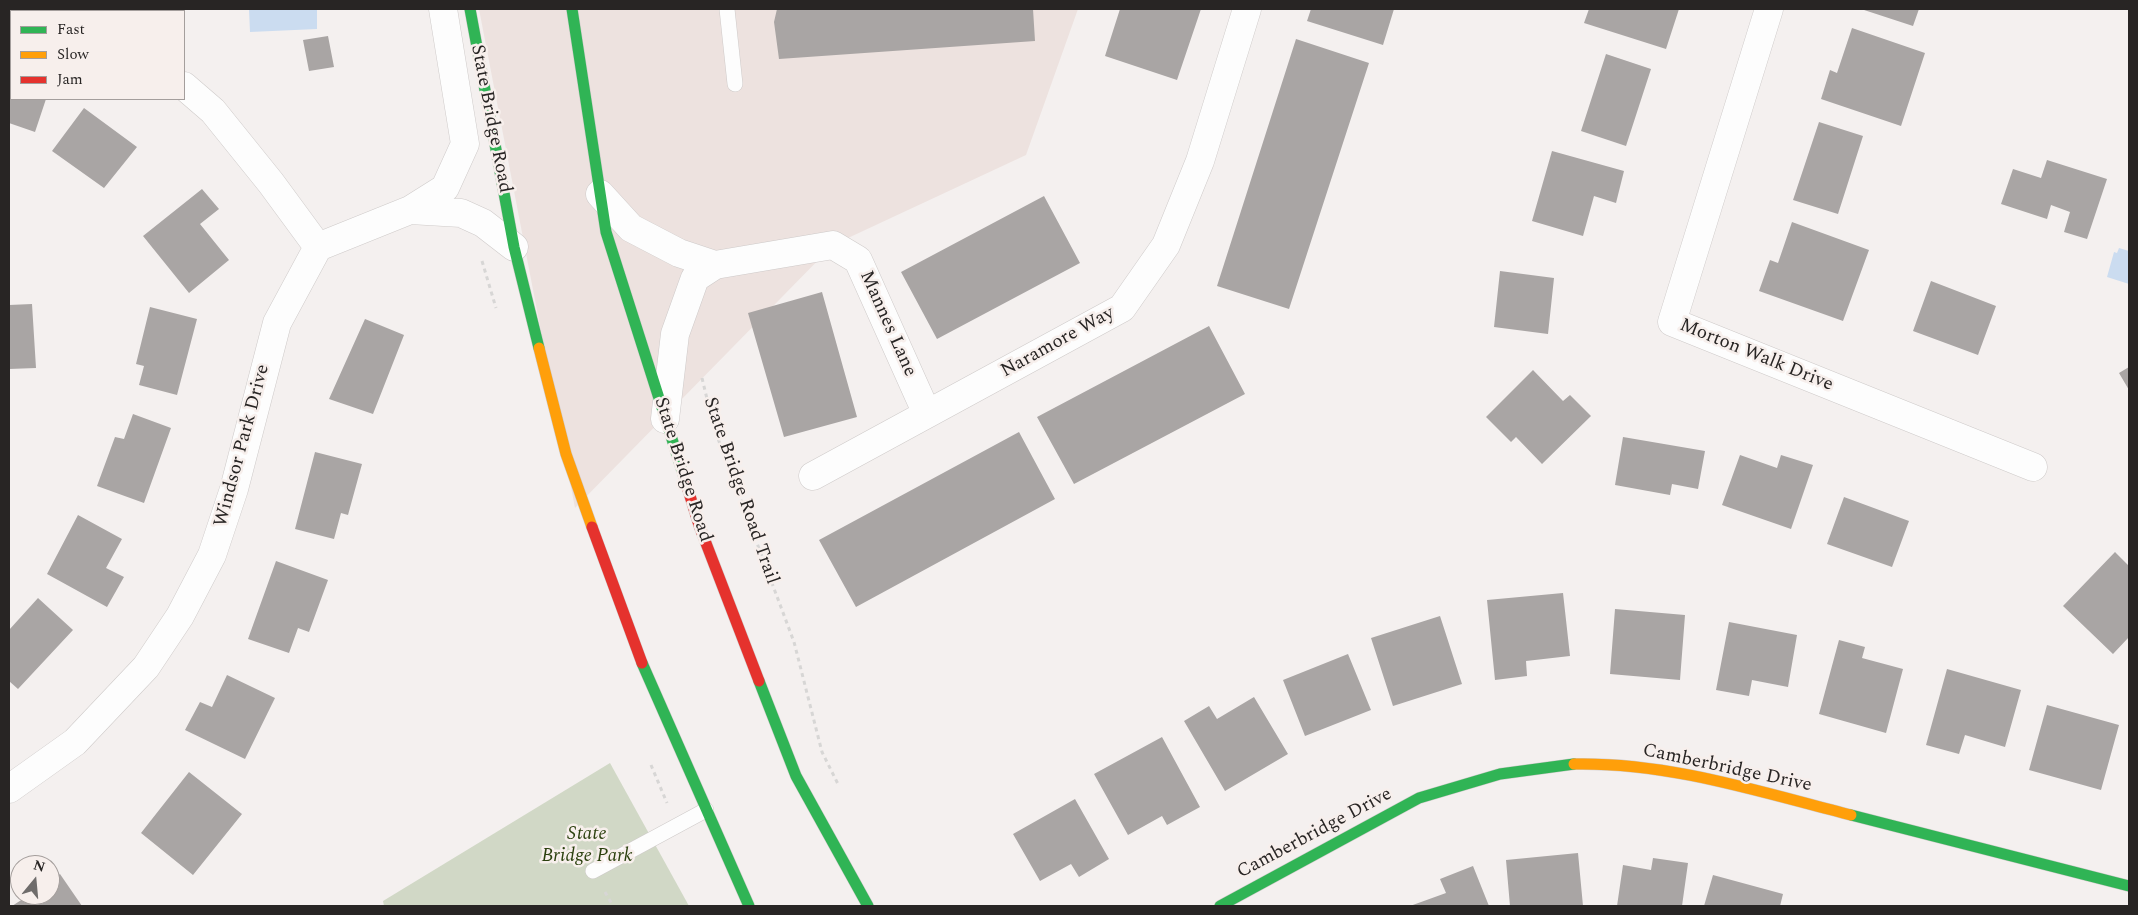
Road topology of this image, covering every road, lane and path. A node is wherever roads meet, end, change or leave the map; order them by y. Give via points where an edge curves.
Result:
1 (443, 9) edge
2 (470, 9) edge
3 (572, 9) edge
4 (727, 9) edge
5 (1247, 9) edge
6 (1769, 9) edge
7 (735, 84) dead end
8 (185, 87) edge
9 (600, 194) junction
10 (410, 210) junction
11 (318, 247) junction
12 (514, 247) junction
13 (715, 265) junction
14 (701, 374) dead end
15 (927, 414) junction
16 (665, 419) junction
17 (2033, 467) dead end
18 (813, 476) dead end
19 (839, 787) dead end
20 (9, 789) edge
21 (706, 810) junction
22 (593, 871) dead end
23 (2129, 886) edge
24 (749, 906) edge
25 (868, 906) edge
26 (1220, 906) edge

1 - 10 street, State Bridge Road via 465,144 445,188
2 - 12 main road, State Bridge Road
3 - 9 main road, State Bridge Road
4 - 7 lane
5 - 15 street, Naramore Way via 1200,161 1166,244 1122,308
6 - 17 street, Morton Walk Drive via 1672,322
8 - 11 street via 213,111
9 - 13 street via 631,228 678,254
9 - 16 main road, State Bridge Road via 606,232
10 - 11 street
10 - 12 street via 461,213 483,223
11 - 20 street, Windsor Park Drive via 276,323 234,489 212,555 180,616 146,666 75,742
12 - 21 main road, State Bridge Road via 566,454 645,670
13 - 15 street, Mannes Lane via 833,245 858,260
13 - 16 street via 695,278 675,334
14 - 19 path, State Bridge Road Trail via 714,428 794,642 822,752
15 - 18 street, Naramore Way
16 - 25 main road, State Bridge Road via 699,525 796,776
21 - 22 lane
21 - 24 main road, State Bridge Road
23 - 26 main road, Camberbridge Drive via 1711,779 1632,766 1575,764 1500,774 1419,798

